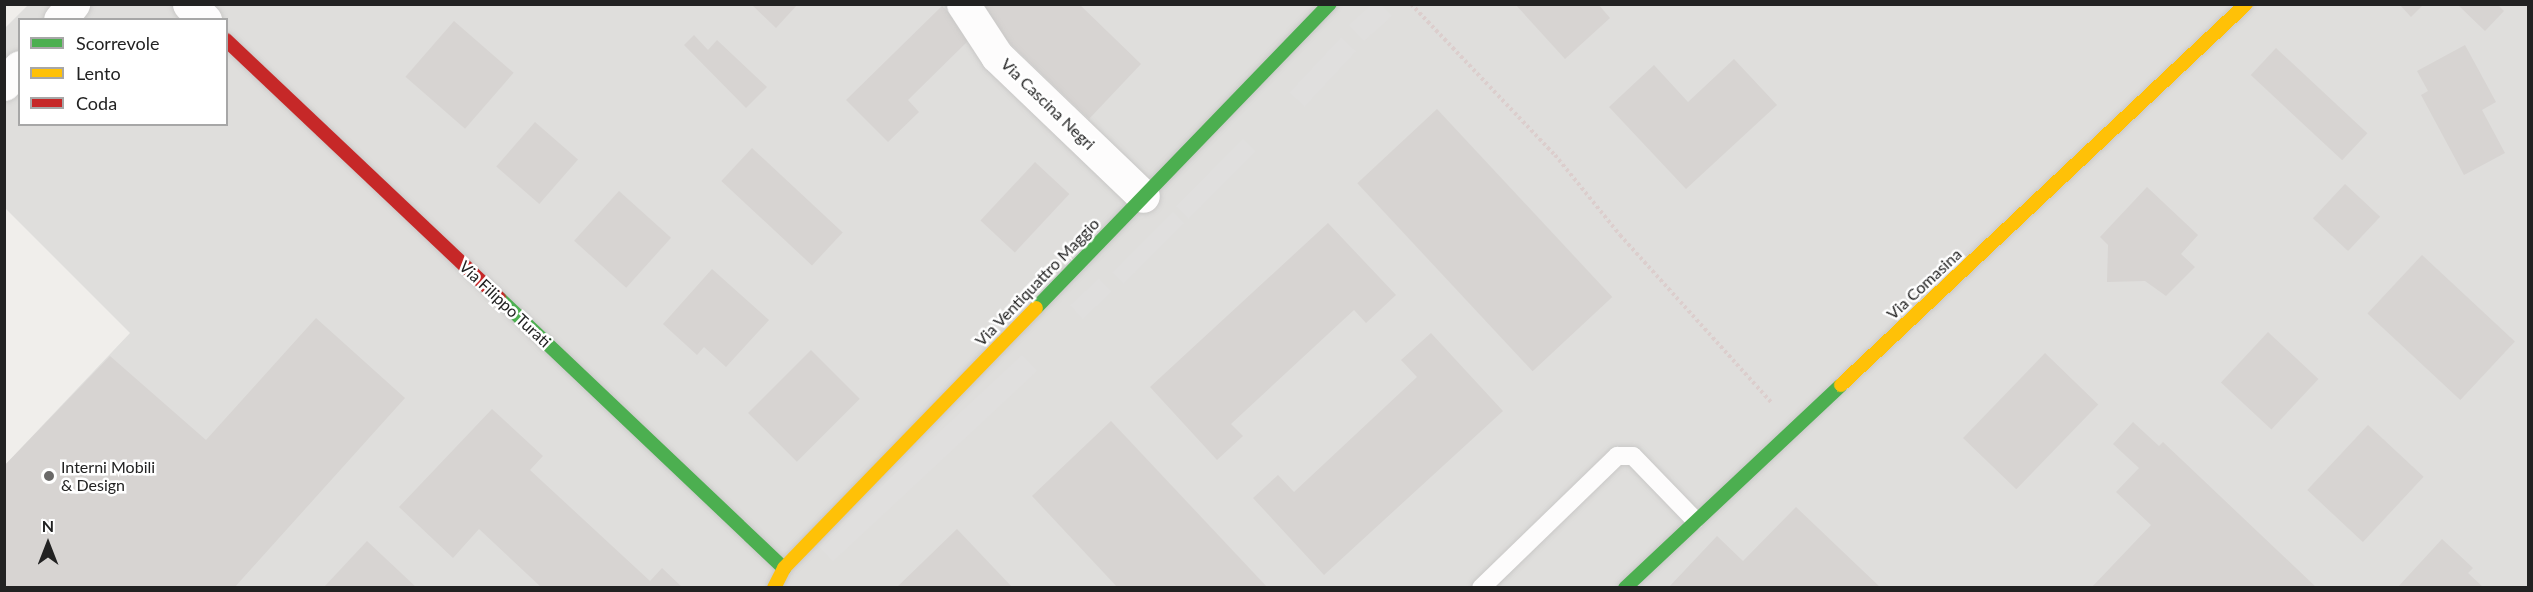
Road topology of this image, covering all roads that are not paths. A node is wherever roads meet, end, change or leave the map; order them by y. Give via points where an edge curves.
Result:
1 (73, 4) edge
2 (189, 4) edge
3 (963, 4) edge
4 (1330, 4) edge
5 (2246, 4) edge
6 (62, 18) edge
7 (203, 18) edge
8 (228, 42) edge
9 (18, 68) edge
10 (4, 84) edge
11 (1143, 196) junction
12 (1695, 520) junction
13 (784, 568) junction
14 (774, 588) edge
15 (1481, 588) edge
16 (1625, 588) edge

1 - 6 street
2 - 7 street
3 - 11 street, Via Cascina Negri via 997,56
4 - 11 street, Via Ventiquattro Maggio
5 - 12 street, Via Comasina
8 - 13 street, Via Filippo Turati
9 - 10 street
11 - 13 street, Via Ventiquattro Maggio
12 - 15 lane via 1633,456 1617,456
12 - 16 street, Via Comasina
13 - 14 street, Via Ventiquattro Maggio

